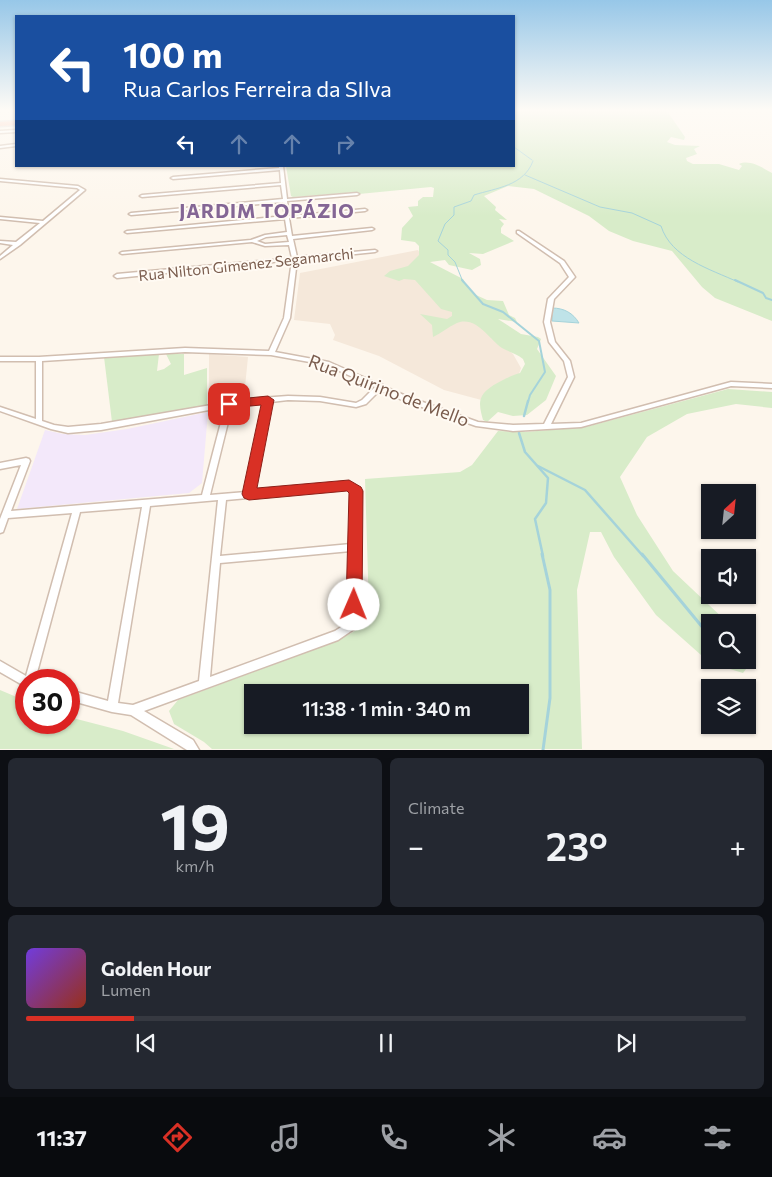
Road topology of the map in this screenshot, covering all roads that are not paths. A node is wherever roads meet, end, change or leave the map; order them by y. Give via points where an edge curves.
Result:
1 (281, 168) edge
2 (173, 178) dead end
3 (0, 180) edge
4 (282, 184) junction
5 (357, 194) dead end
6 (142, 196) dead end
7 (285, 200) junction
8 (365, 210) dead end
9 (131, 214) dead end
10 (287, 217) junction
11 (0, 218) edge
12 (44, 222) junction
13 (372, 229) dead end
14 (127, 232) dead end
15 (519, 232) dead end
16 (291, 238) junction
17 (252, 241) junction
18 (0, 242) edge
19 (18, 244) junction
20 (375, 251) dead end
21 (122, 253) dead end
22 (0, 258) edge
23 (295, 259) junction
24 (116, 276) dead end
25 (271, 353) junction
26 (0, 359) edge
27 (39, 359) junction
28 (380, 386) junction
29 (772, 386) edge
30 (268, 400) junction
31 (229, 404) junction
32 (0, 409) edge
33 (39, 422) junction
34 (546, 427) junction
35 (0, 466) edge
36 (249, 494) junction
37 (222, 496) junction
38 (205, 498) junction
39 (147, 503) junction
40 (77, 509) junction
41 (6, 515) junction
42 (0, 530) edge
43 (355, 547) junction
44 (216, 560) junction
45 (0, 666) edge
46 (33, 669) edge
47 (15, 675) edge
48 (204, 684) junction
49 (80, 698) edge
50 (112, 707) junction
51 (133, 710) junction
52 (194, 750) edge

1 - 2 street
1 - 4 street
3 - 12 street via 83,190
4 - 6 street
4 - 7 street
5 - 7 street
7 - 9 street
7 - 10 street
8 - 10 street
10 - 14 street
10 - 16 street
11 - 12 street
12 - 19 street
13 - 16 street
15 - 34 street via 562,262 572,277 551,299 548,310 552,342 567,361 571,376
16 - 17 street via 265,244
16 - 17 street via 264,236
16 - 23 street
17 - 21 street
18 - 19 street
19 - 22 street
20 - 23 street, Rua Nilton Gimenez Segamarchi
23 - 24 street, Rua Nilton Gimenez Segamarchi
23 - 25 street via 287,318
25 - 27 street, Rua Quirino de Mello via 185,350
25 - 28 street, Rua Quirino de Mello via 326,362
26 - 27 street, Rua Quirino de Mello
27 - 33 street
28 - 30 street via 364,402 356,405 320,398
28 - 34 street, Rua Quirino de Mello via 404,398 478,424
29 - 34 street, Rua Quirino de Mello via 731,384 581,425
30 - 31 street
30 - 36 street
31 - 33 street via 101,427 68,430
31 - 38 street
32 - 33 street
35 - 41 street via 26,461
36 - 37 street
36 - 43 street via 349,486 356,491
37 - 38 street
37 - 44 street
38 - 39 street
39 - 40 street
39 - 50 street
40 - 41 street
40 - 46 street
41 - 42 street
43 - 44 street
43 - 48 street via 354,624 338,635
44 - 48 street
45 - 47 street
48 - 51 street
49 - 50 street
50 - 51 street
51 - 52 street

